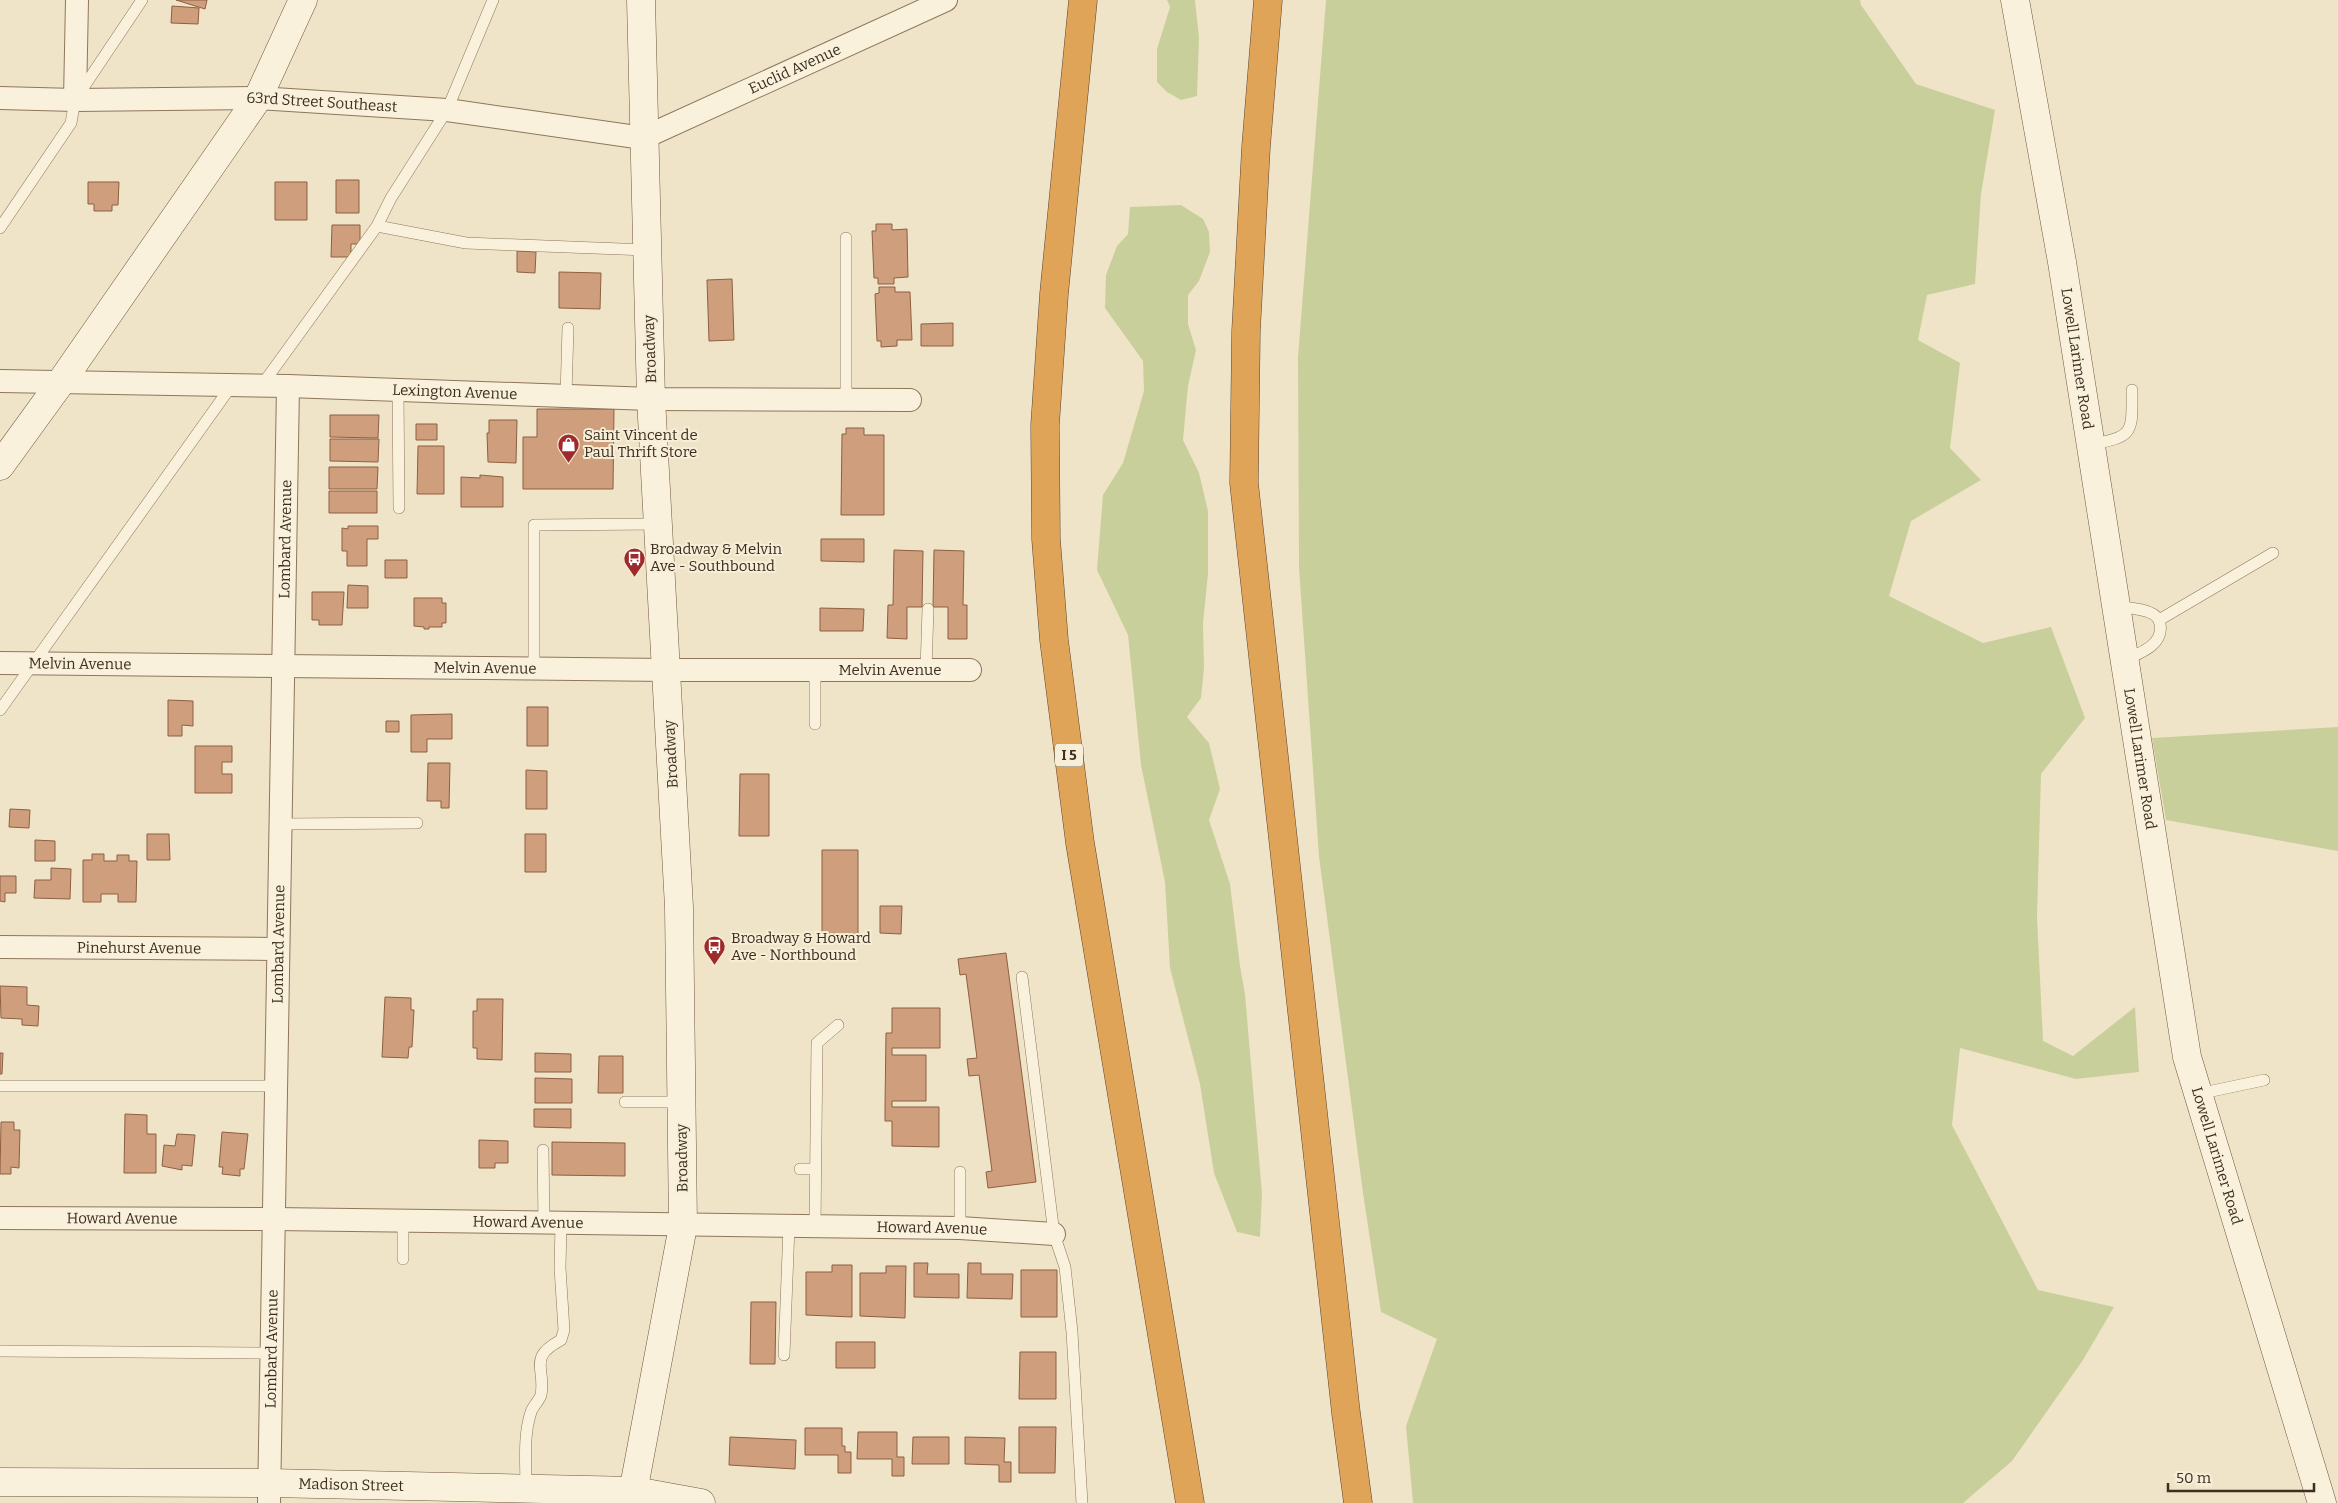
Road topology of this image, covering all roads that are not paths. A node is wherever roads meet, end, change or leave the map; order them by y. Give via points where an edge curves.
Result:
1 (77, 0) edge
2 (142, 0) edge
3 (303, 0) edge
4 (493, 0) edge
5 (641, 0) edge
6 (946, 0) edge
7 (1083, 0) edge
8 (1268, 0) edge
9 (2015, 0) edge
10 (0, 98) edge
11 (258, 98) junction
12 (75, 100) junction
13 (447, 110) junction
14 (643, 138) junction
15 (377, 226) junction
16 (0, 228) edge
17 (846, 238) dead end
18 (647, 250) junction
19 (568, 328) dead end
20 (0, 381) edge
21 (61, 382) junction
22 (232, 385) junction
23 (262, 385) junction
24 (288, 386) junction
25 (398, 390) junction
26 (2132, 390) dead end
27 (566, 396) junction
28 (651, 399) junction
29 (846, 400) junction
30 (910, 400) dead end
31 (2091, 444) junction
32 (0, 466) edge
33 (399, 508) dead end
34 (659, 524) junction
35 (2273, 553) dead end
36 (2116, 606) junction
37 (928, 609) dead end
38 (2159, 620) junction
39 (2125, 661) junction
40 (0, 663) edge
41 (33, 664) junction
42 (285, 666) junction
43 (534, 669) junction
44 (667, 670) junction
45 (815, 670) junction
46 (926, 670) junction
47 (970, 670) dead end
48 (0, 710) edge
49 (815, 724) dead end
50 (417, 823) dead end
51 (280, 824) junction
52 (0, 947) edge
53 (277, 948) junction
54 (1022, 977) dead end
55 (838, 1024) dead end
56 (2264, 1080) dead end
57 (0, 1086) edge
58 (275, 1086) junction
59 (2198, 1094) junction
60 (625, 1102) dead end
61 (682, 1102) junction
62 (543, 1150) dead end
63 (800, 1169) dead end
64 (815, 1169) junction
65 (960, 1172) dead end
66 (0, 1218) edge
67 (273, 1219) junction
68 (403, 1221) junction
69 (552, 1223) junction
70 (683, 1226) junction
71 (789, 1226) junction
72 (815, 1227) junction
73 (960, 1228) junction
74 (1054, 1234) junction
75 (403, 1260) dead end
76 (0, 1351) edge
77 (270, 1354) junction
78 (784, 1355) dead end
79 (0, 1482) edge
80 (526, 1488) junction
81 (269, 1493) edge
82 (633, 1497) edge
83 (701, 1503) edge
84 (1082, 1503) edge
85 (1190, 1503) edge
86 (1358, 1503) edge
87 (2322, 1503) edge

1 - 12 street
2 - 12 lane
3 - 11 street
4 - 13 lane
5 - 14 street, Broadway
6 - 14 street, Euclid Avenue
7 - 85 highway, I 5 via 1054,294 1045,426 1046,539 1054,640 1080,843
8 - 86 highway via 1246,332 1244,483
9 - 31 street, Lowell Larimer Road
10 - 12 street, 63rd Street Southeast
11 - 12 street, 63rd Street Southeast
11 - 13 street, 63rd Street Southeast
11 - 21 street
12 - 16 lane via 71,123
13 - 14 street, 63rd Street Southeast
13 - 15 lane
14 - 18 street, Broadway
15 - 18 lane via 466,243
15 - 23 lane
17 - 29 lane
18 - 28 street, Broadway
19 - 27 lane
20 - 21 street, Lexington Avenue
21 - 22 street, Lexington Avenue
21 - 32 street
22 - 23 street, Lexington Avenue
22 - 41 lane
23 - 24 street, Lexington Avenue
24 - 25 street, Lexington Avenue
24 - 42 street, Lombard Avenue
25 - 27 street, Lexington Avenue
25 - 33 lane
26 - 31 lane via 2129,431 2121,437
27 - 28 street, Lexington Avenue
28 - 29 street, Lexington Avenue
28 - 34 street, Broadway
29 - 30 street, Lexington Avenue
31 - 36 street, Lowell Larimer Road
34 - 43 lane via 534,525
34 - 44 street, Broadway
35 - 38 lane
36 - 38 lane via 2152,613
36 - 39 street, Lowell Larimer Road
37 - 46 lane
38 - 39 lane via 2161,629 2155,642
39 - 59 street, Lowell Larimer Road via 2187,1057
40 - 41 street, Melvin Avenue
41 - 42 street, Melvin Avenue
41 - 48 lane
42 - 43 street, Melvin Avenue
42 - 51 street, Lombard Avenue
43 - 44 street, Melvin Avenue
44 - 45 street, Melvin Avenue
44 - 61 street, Broadway via 679,907
45 - 46 street, Melvin Avenue
45 - 49 lane
46 - 47 street, Melvin Avenue
50 - 51 lane
51 - 53 street, Lombard Avenue
52 - 53 street, Pinehurst Avenue
53 - 58 street, Lombard Avenue
54 - 74 lane
55 - 64 lane via 817,1043
56 - 59 lane
57 - 58 lane
58 - 67 street, Lombard Avenue
59 - 87 street, Lowell Larimer Road
60 - 61 lane
61 - 70 street, Broadway
62 - 69 lane
63 - 64 lane
64 - 72 lane
65 - 73 lane
66 - 67 street, Howard Avenue
67 - 68 street, Howard Avenue
67 - 77 street, Lombard Avenue
68 - 69 street, Howard Avenue
68 - 75 lane
69 - 70 street, Howard Avenue
69 - 80 lane via 560,1268 564,1330 561,1340 546,1347 540,1360 541,1396 531,1410 526,1434
70 - 71 street, Howard Avenue
70 - 82 street, Broadway
71 - 72 street, Howard Avenue
71 - 78 lane
72 - 73 street, Howard Avenue
73 - 74 street, Howard Avenue
74 - 84 lane via 1066,1267
76 - 77 lane
77 - 81 street, Lombard Avenue
79 - 81 street, Madison Street
80 - 81 street, Madison Street
80 - 82 street, Madison Street
82 - 83 street, Madison Street

